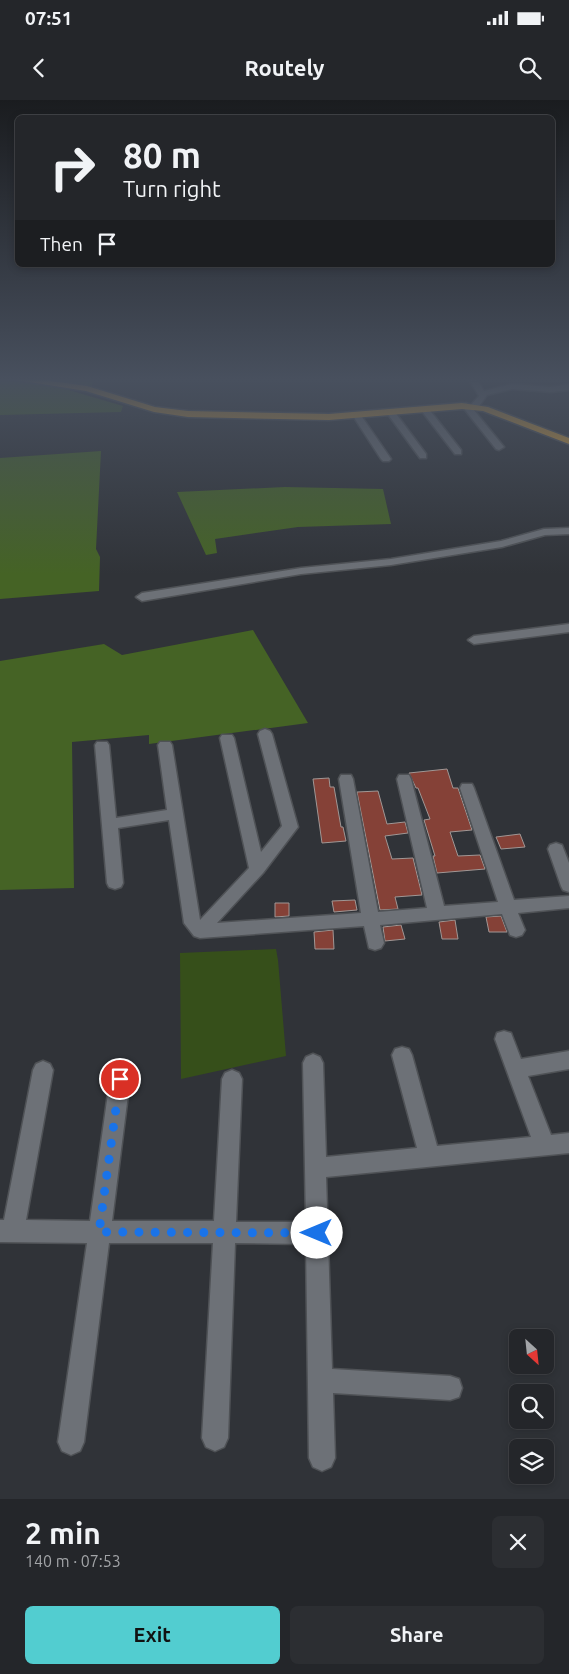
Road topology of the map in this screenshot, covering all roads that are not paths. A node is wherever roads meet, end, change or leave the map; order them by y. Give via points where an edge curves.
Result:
1 (375, 443) edge
2 (414, 443) edge
3 (451, 443) edge
4 (496, 443) edge
5 (499, 447) dead end
6 (458, 452) dead end
7 (423, 456) dead end
8 (386, 459) dead end
9 (569, 531) edge
10 (142, 597) dead end
11 (569, 628) edge
12 (474, 640) dead end
13 (265, 734) dead end
14 (227, 738) dead end
15 (102, 745) dead end
16 (166, 745) dead end
17 (404, 779) dead end
18 (346, 780) dead end
19 (466, 788) dead end
20 (174, 814) junction
21 (110, 824) junction
22 (556, 849) dead end
23 (258, 869) junction
24 (115, 883) dead end
25 (569, 886) edge
26 (569, 902) edge
27 (508, 907) junction
28 (438, 913) junction
29 (369, 919) junction
30 (516, 930) dead end
31 (200, 931) junction
32 (374, 943) dead end
33 (504, 1039) dead end
34 (402, 1055) dead end
35 (569, 1060) edge
36 (313, 1064) dead end
37 (516, 1069) junction
38 (43, 1070) dead end
39 (120, 1079) dead end
40 (232, 1079) dead end
41 (569, 1143) edge
42 (546, 1146) junction
43 (430, 1157) junction
44 (316, 1168) junction
45 (6, 1231) edge
46 (99, 1232) junction
47 (226, 1233) junction
48 (317, 1233) junction
49 (320, 1380) junction
50 (450, 1388) dead end
51 (215, 1438) dead end
52 (71, 1442) dead end
53 (322, 1458) dead end

1 - 8 street
2 - 7 street
3 - 6 street
4 - 5 street
9 - 10 street via 544,532 502,544 391,562 301,571
11 - 12 street
13 - 23 street via 290,827
14 - 23 street
15 - 21 street
16 - 20 street
17 - 28 street
18 - 29 street
19 - 27 street
20 - 21 street
20 - 31 street via 192,923
21 - 24 street
22 - 25 street
23 - 31 street
26 - 27 street
27 - 28 street
27 - 30 street
28 - 29 street
29 - 31 street
29 - 32 street
33 - 37 street
34 - 43 street
35 - 37 street
36 - 44 street
37 - 42 street
38 - 45 street
39 - 46 street
40 - 47 street
41 - 42 street
42 - 43 street
43 - 44 street
44 - 48 street
45 - 46 street
46 - 47 street
46 - 52 street
47 - 48 street
47 - 51 street
48 - 49 street
49 - 50 street
49 - 53 street

